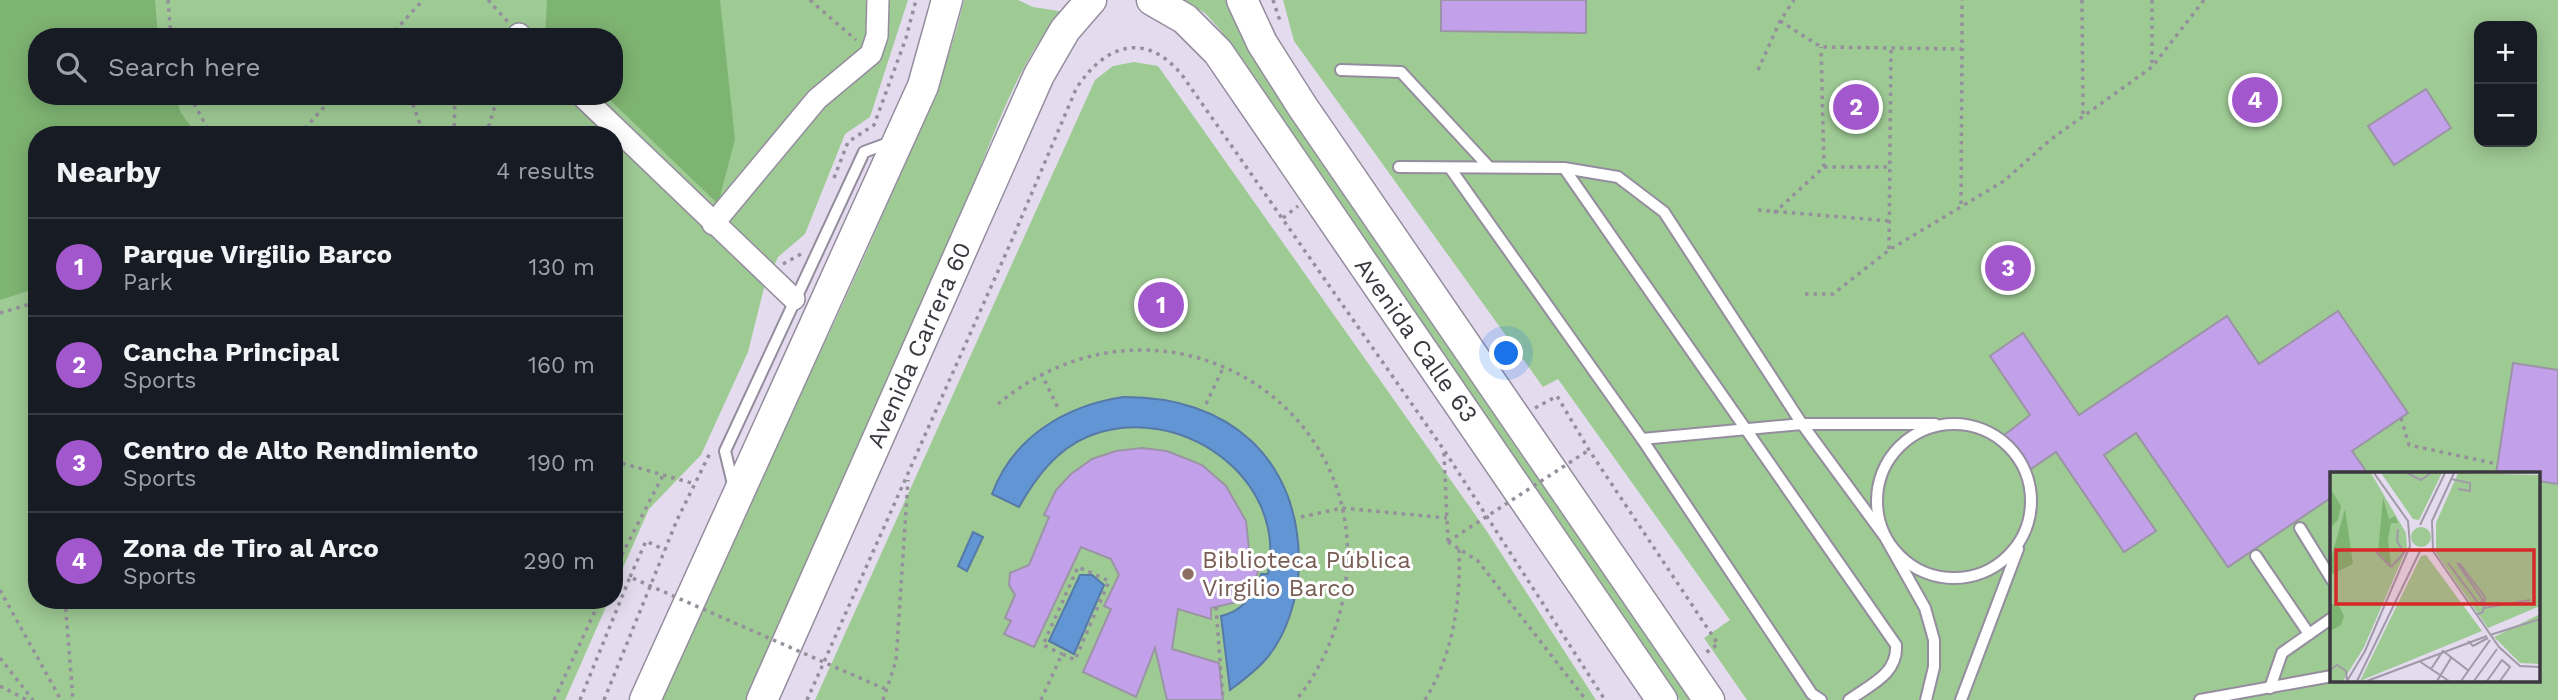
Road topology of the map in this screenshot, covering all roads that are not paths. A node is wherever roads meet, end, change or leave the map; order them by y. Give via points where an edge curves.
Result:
1 (878, 0) edge
2 (947, 0) edge
3 (1091, 0) edge
4 (1152, 0) edge
5 (1242, 0) edge
6 (1341, 70) dead end
7 (591, 105) edge
8 (613, 126) edge
9 (623, 136) edge
10 (900, 138) junction
11 (1488, 166) junction
12 (1399, 167) dead end
13 (1450, 168) junction
14 (1564, 168) junction
15 (713, 224) junction
16 (794, 299) junction
17 (1802, 424) junction
18 (1955, 424) junction
19 (1744, 429) junction
20 (1642, 439) junction
21 (737, 496) junction
22 (2300, 528) dead end
23 (2026, 529) junction
24 (1885, 537) junction
25 (2256, 556) dead end
26 (2330, 577) edge
27 (2330, 619) edge
28 (2309, 634) junction
29 (2330, 676) edge
30 (2270, 688) junction
31 (645, 700) edge
32 (762, 700) edge
33 (1662, 700) edge
34 (1709, 700) edge
35 (1821, 700) edge
36 (1849, 700) edge
37 (1926, 700) edge
38 (1961, 700) edge
39 (2200, 700) edge

1 - 15 street via 877,36 871,54 817,99
2 - 10 main road via 923,86
3 - 32 main road, Avenida Carrera 60 via 1065,30 1039,75
4 - 33 main road, Avenida Calle 63 via 1185,19 1218,52
5 - 34 main road, Avenida Calle 63 via 1262,43 1302,106
6 - 11 lane via 1401,72
7 - 8 street
9 - 15 street
10 - 16 lane via 864,152
10 - 21 main road
11 - 13 lane
11 - 14 lane
12 - 13 lane
13 - 20 lane
14 - 17 lane via 1618,177 1664,212
14 - 19 lane
15 - 16 street
16 - 21 lane via 725,451
17 - 18 lane
17 - 19 lane
17 - 24 lane
18 - 23 lane via 1979,428 2001,440 2018,458 2028,480 2031,505
18 - 24 lane via 1928,428 1905,441 1887,461 1878,485 1877,512
19 - 20 lane
19 - 36 lane via 1896,645 1897,658 1887,674
20 - 35 lane via 1812,694
21 - 31 main road
22 - 26 lane
23 - 24 lane via 2013,551 1994,567 1971,576 1945,578 1921,571 1900,557
23 - 38 lane
24 - 37 lane via 1925,608 1934,640 1934,667
25 - 28 lane
27 - 28 lane
28 - 30 lane via 2282,653
29 - 30 lane
30 - 39 lane

